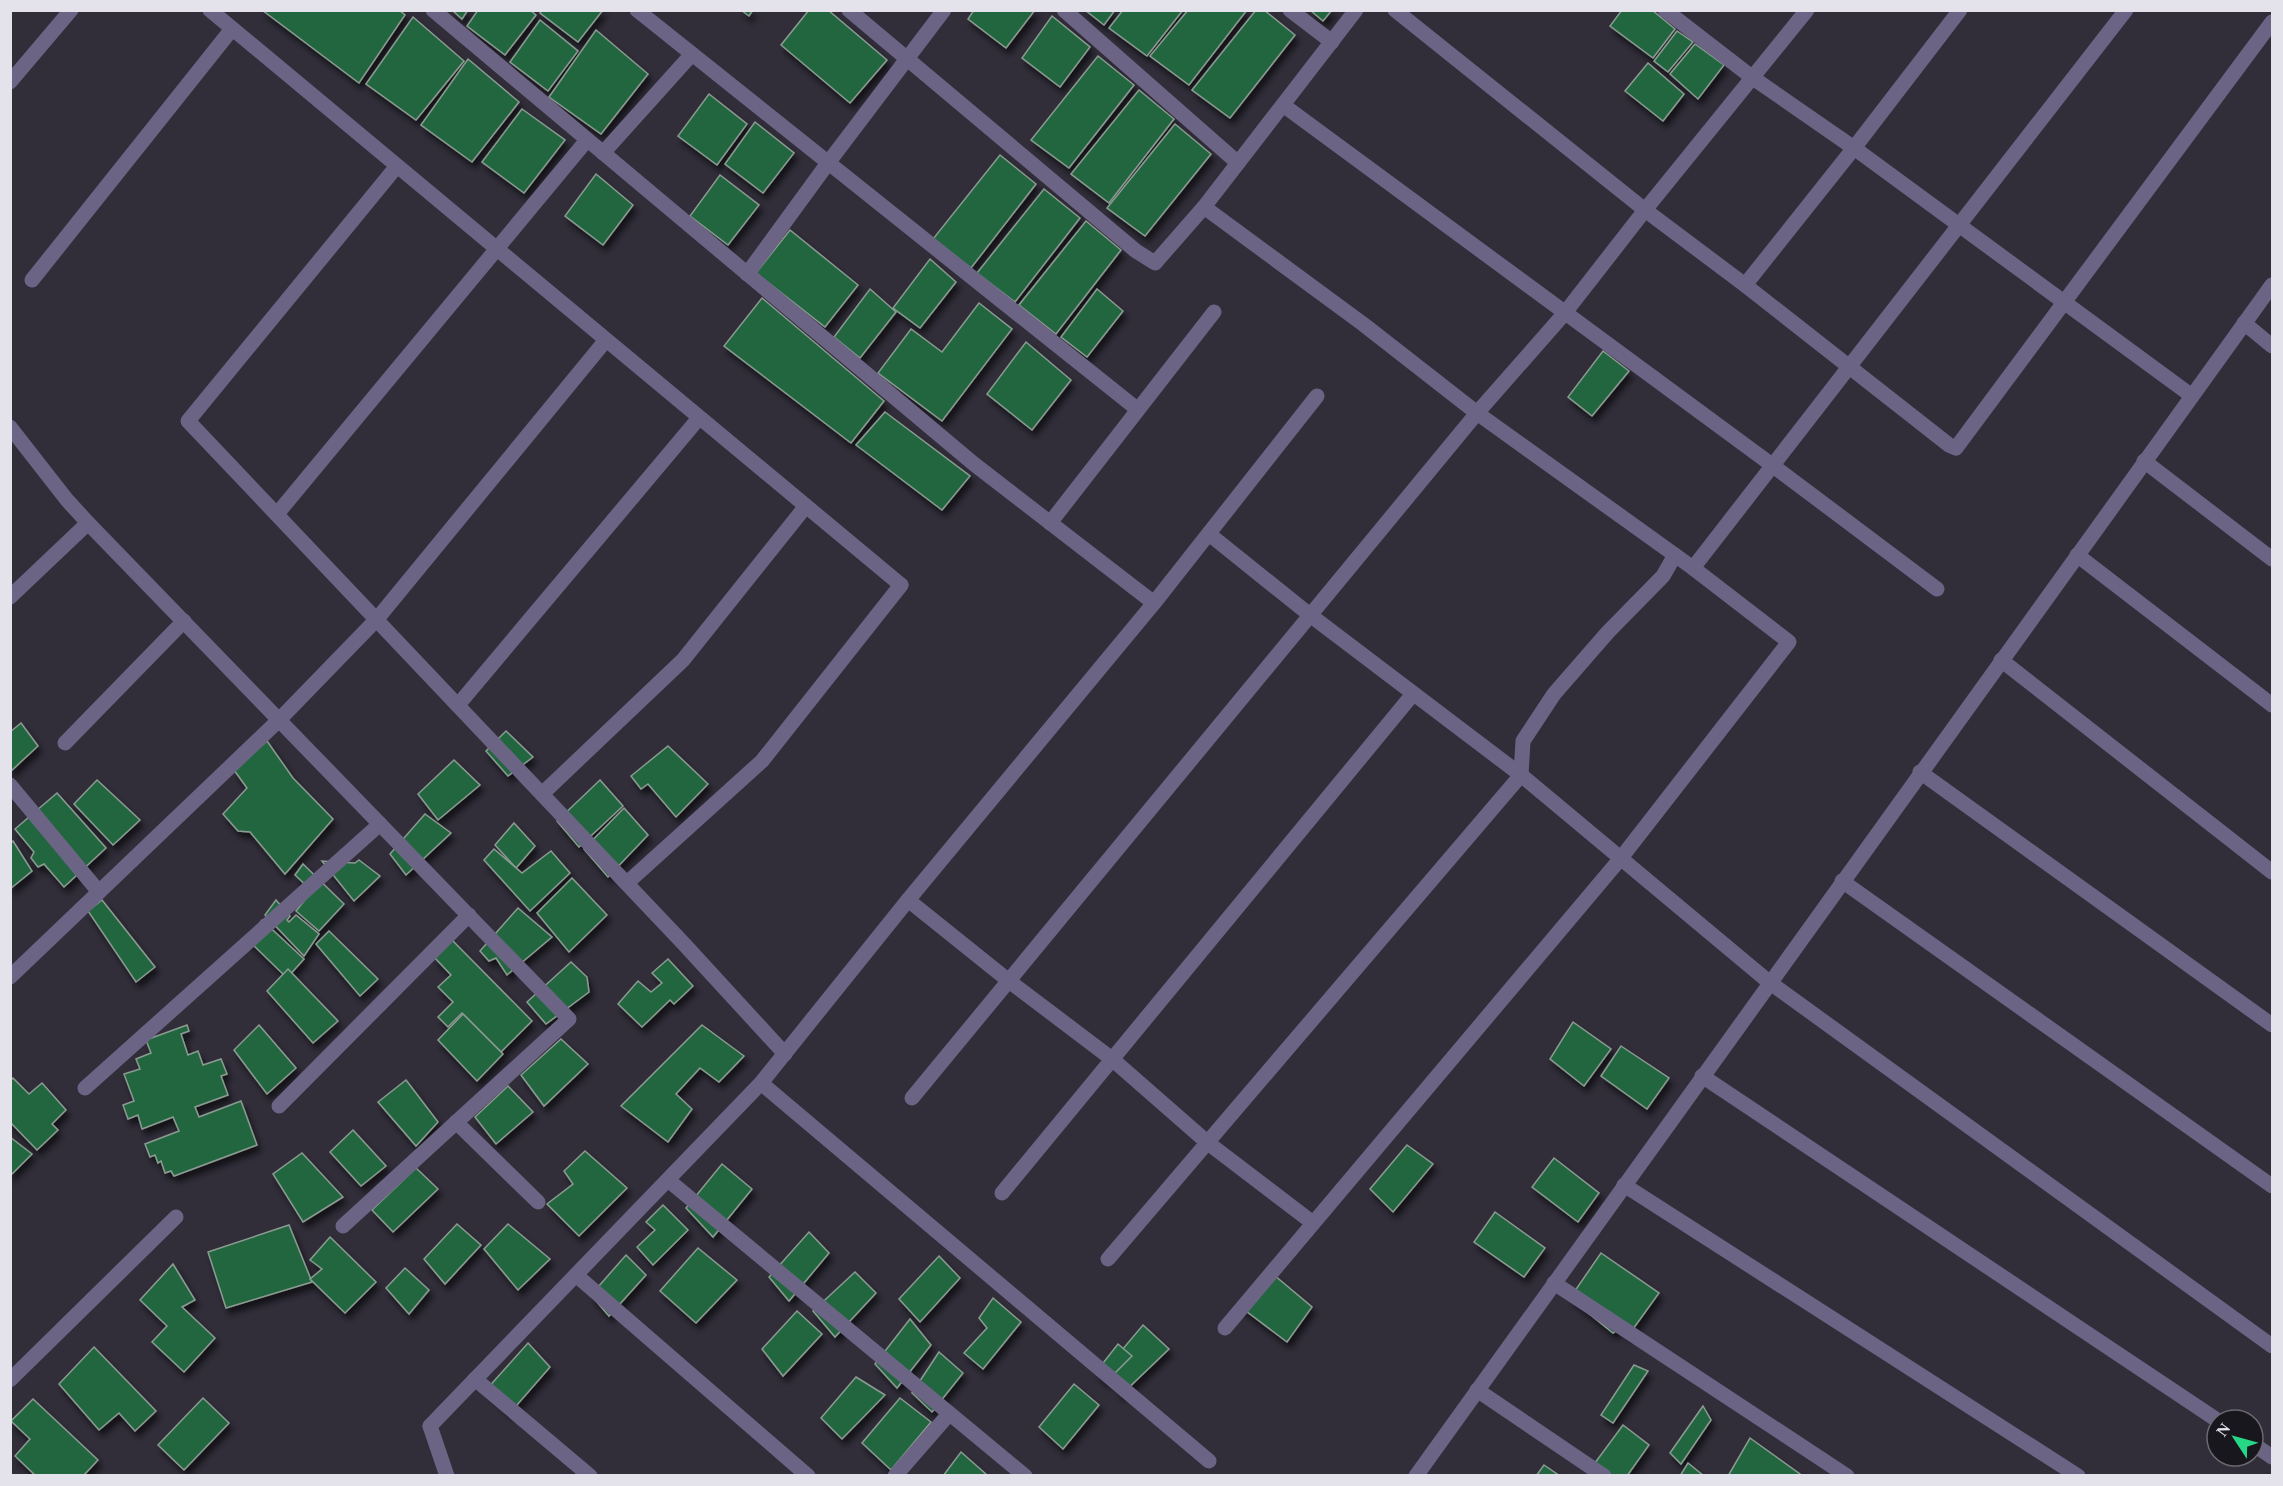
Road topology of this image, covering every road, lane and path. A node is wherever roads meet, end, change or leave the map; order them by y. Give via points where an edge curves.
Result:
1 (71, 10) edge
2 (210, 10) edge
3 (433, 10) edge
4 (637, 10) edge
5 (849, 10) edge
6 (944, 10) edge
7 (1064, 10) edge
8 (1290, 10) edge
9 (1356, 10) edge
10 (1395, 10) edge
11 (1665, 10) edge
12 (1807, 10) edge
13 (1960, 10) edge
14 (2126, 10) edge
15 (2272, 22) edge
16 (232, 29) junction
17 (1332, 42) junction
18 (692, 54) junction
19 (907, 59) junction
20 (1753, 78) junction
21 (10, 82) edge
22 (1283, 105) junction
23 (587, 140) junction
24 (1854, 148) junction
25 (603, 153) junction
26 (828, 163) junction
27 (1238, 163) junction
28 (398, 166) junction
29 (1204, 207) junction
30 (1645, 210) junction
31 (1959, 225) junction
32 (496, 249) junction
33 (747, 274) junction
34 (32, 280) dead end
35 (1745, 285) junction
36 (2272, 285) edge
37 (2064, 302) junction
38 (1214, 312) dead end
39 (1564, 314) junction
40 (2244, 323) junction
41 (606, 340) junction
42 (2272, 346) edge
43 (1849, 366) junction
44 (1317, 396) dead end
45 (2192, 396) junction
46 (1137, 410) junction
47 (1477, 413) junction
48 (699, 418) junction
49 (10, 427) edge
50 (2144, 461) junction
51 (1773, 465) junction
52 (806, 506) junction
53 (277, 514) junction
54 (88, 523) junction
55 (1050, 523) junction
56 (1209, 534) junction
57 (1675, 555) junction
58 (2077, 555) junction
59 (2272, 559) edge
60 (1693, 568) junction
61 (1937, 589) dead end
62 (10, 597) edge
63 (1154, 603) junction
64 (1310, 615) junction
65 (377, 619) junction
66 (184, 621) junction
67 (2001, 660) junction
68 (1413, 694) junction
69 (458, 705) junction
70 (2272, 705) edge
71 (279, 720) junction
72 (66, 743) dead end
73 (1920, 772) junction
74 (1521, 775) junction
75 (10, 785) edge
76 (542, 794) junction
77 (380, 824) junction
78 (1621, 858) junction
79 (2272, 872) edge
80 (1842, 881) junction
81 (627, 883) junction
82 (99, 892) junction
83 (908, 900) junction
84 (469, 915) junction
85 (11, 974) edge
86 (1009, 981) junction
87 (1769, 982) junction
88 (2272, 1025) edge
89 (785, 1053) junction
90 (1112, 1059) junction
91 (1702, 1076) junction
92 (761, 1083) junction
93 (85, 1088) dead end
94 (912, 1098) dead end
95 (279, 1106) dead end
96 (456, 1122) junction
97 (1208, 1143) junction
98 (668, 1180) junction
99 (1624, 1185) junction
100 (2272, 1186) edge
101 (1002, 1192) dead end
102 (538, 1202) dead end
103 (176, 1217) dead end
104 (1313, 1223) junction
105 (343, 1226) dead end
106 (1108, 1259) dead end
107 (576, 1275) junction
108 (1554, 1283) junction
109 (1225, 1328) dead end
110 (2272, 1346) edge
111 (475, 1379) junction
112 (10, 1380) edge
113 (1477, 1390) junction
114 (2205, 1412) edge
115 (949, 1414) junction
116 (1209, 1461) dead end
117 (447, 1476) edge
118 (590, 1476) edge
119 (808, 1476) edge
120 (895, 1476) edge
121 (1025, 1476) edge
122 (1416, 1476) edge
123 (1604, 1476) edge
124 (1847, 1476) edge
125 (2078, 1476) edge

1 - 21 street
2 - 16 street
3 - 23 street
4 - 18 street
5 - 19 street
6 - 19 street
7 - 27 street
8 - 17 street
9 - 17 street
10 - 30 street
11 - 20 street
12 - 20 street
13 - 24 street
14 - 31 street
15 - 37 street
16 - 28 street
16 - 34 street
17 - 22 street
18 - 25 street
18 - 26 street
19 - 26 street
19 - 29 street via 1155,263
20 - 24 street
20 - 30 street
22 - 27 street
22 - 39 street
23 - 25 street
23 - 32 street
24 - 31 street
24 - 35 street
25 - 33 street
26 - 33 street
26 - 46 street
27 - 29 street
28 - 32 street
28 - 53 street via 188,421
29 - 47 street
30 - 35 street
30 - 39 street
31 - 37 street
31 - 43 street
32 - 41 street
32 - 53 street
33 - 55 street
35 - 43 street
36 - 40 street
37 - 43 street via 1956,448
37 - 45 street
38 - 46 street
39 - 47 street
39 - 51 street
40 - 42 street
40 - 45 street
41 - 48 street
41 - 65 street
43 - 51 street
44 - 56 street
45 - 50 street
46 - 55 street
47 - 57 street
47 - 64 street
48 - 52 street
48 - 69 street
49 - 54 street
50 - 58 street
50 - 59 street
51 - 60 street
51 - 61 street
52 - 76 street via 683,660
52 - 81 street via 901,585 762,760
53 - 65 street
54 - 62 street
54 - 66 street
55 - 63 street
56 - 63 street
56 - 64 street
57 - 60 street
57 - 74 street via 1663,576 1554,694 1523,741
58 - 67 street
58 - 70 street
60 - 78 street via 1789,642
63 - 83 street
64 - 68 street
64 - 86 street
65 - 69 street
65 - 71 street
66 - 71 street
66 - 72 street
67 - 73 street
67 - 79 street
68 - 74 street
68 - 90 street
69 - 76 street
71 - 77 street
71 - 82 street
73 - 80 street
73 - 88 street
74 - 78 street
74 - 97 street
75 - 82 street
76 - 81 street
77 - 84 street
77 - 93 street
78 - 87 street
78 - 104 street
80 - 87 street
80 - 100 street
81 - 89 street
82 - 85 street
83 - 86 street
83 - 89 street
84 - 95 street
84 - 96 street via 569,1019
86 - 90 street
86 - 94 street
87 - 91 street
87 - 110 street
89 - 92 street
90 - 97 street
90 - 101 street
91 - 99 street
91 - 114 street
92 - 98 street
92 - 116 street
96 - 102 street
96 - 105 street
97 - 104 street
97 - 106 street
98 - 107 street
98 - 115 street
99 - 108 street
99 - 125 street
103 - 112 street
104 - 109 street
107 - 111 street
107 - 119 street
108 - 113 street
108 - 124 street
111 - 117 street via 430,1426
111 - 118 street
113 - 122 street
113 - 123 street
115 - 120 street
115 - 121 street

